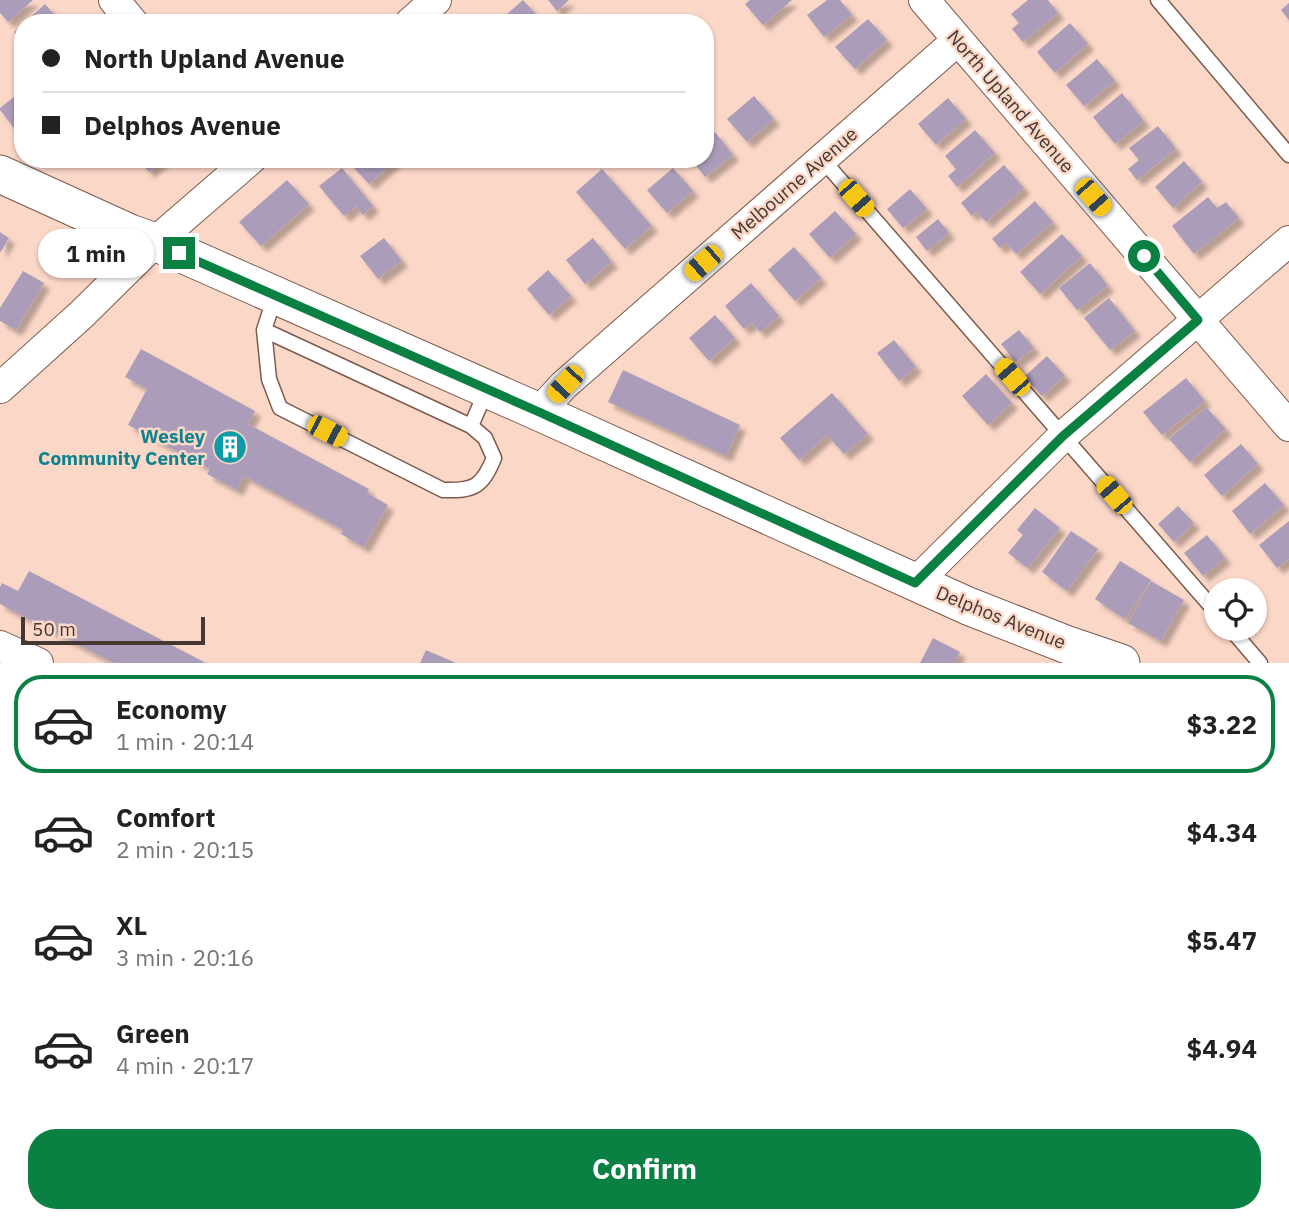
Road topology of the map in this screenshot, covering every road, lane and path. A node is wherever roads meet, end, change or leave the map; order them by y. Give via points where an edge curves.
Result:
1 (114, 0) edge
2 (436, 0) edge
3 (924, 0) edge
4 (1158, 0) edge
5 (126, 14) edge
6 (420, 14) edge
7 (958, 40) junction
8 (1289, 155) edge
9 (822, 159) junction
10 (241, 168) edge
11 (0, 174) edge
12 (1289, 241) edge
13 (155, 242) junction
14 (275, 296) junction
15 (1198, 320) junction
16 (264, 330) junction
17 (0, 388) edge
18 (487, 389) junction
19 (539, 412) junction
20 (471, 426) junction
21 (1289, 426) edge
22 (1063, 436) junction
23 (915, 583) junction
24 (1204, 598) edge
25 (1242, 641) edge
26 (0, 646) edge
27 (38, 663) edge
28 (1121, 663) edge
29 (1261, 663) edge

1 - 5 street
2 - 6 street
3 - 7 street, North Upland Avenue
4 - 8 lane
7 - 9 street, Melbourne Avenue
7 - 15 street, North Upland Avenue
9 - 19 street, Melbourne Avenue via 565,384
9 - 22 lane
10 - 13 street
11 - 13 street, Delphos Avenue
12 - 15 street
13 - 14 street, Delphos Avenue
13 - 17 street
14 - 16 lane
14 - 18 street, Delphos Avenue
15 - 21 street, North Upland Avenue
15 - 22 street
16 - 20 lane
16 - 20 lane via 269,379 280,408 443,489 466,491 486,477 494,458 485,438
18 - 19 street, Delphos Avenue
18 - 20 lane
19 - 23 street, Delphos Avenue
22 - 23 street
22 - 24 lane
23 - 28 street, Delphos Avenue
25 - 29 lane
26 - 27 street

